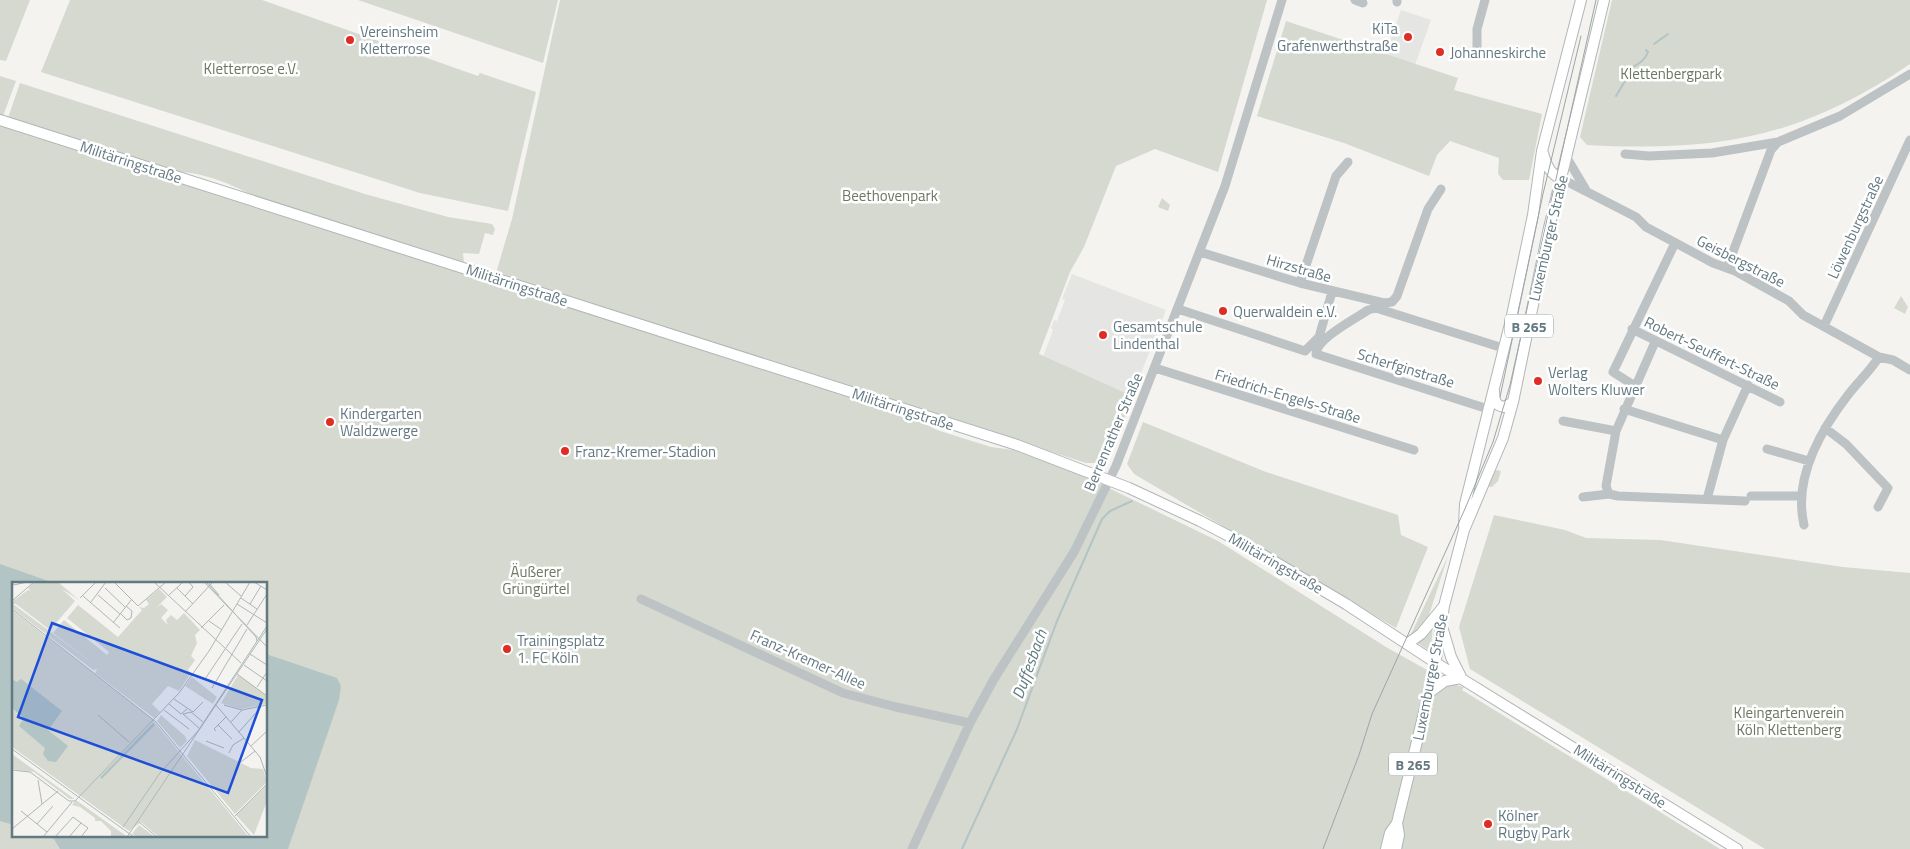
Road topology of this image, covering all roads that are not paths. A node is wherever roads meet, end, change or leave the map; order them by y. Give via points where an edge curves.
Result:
1 (1282, 0) edge
2 (1485, 0) edge
3 (1581, 0) edge
4 (1604, 0) edge
5 (1478, 49) dead end
6 (1910, 74) edge
7 (0, 120) edge
8 (1910, 140) edge
9 (1778, 142) junction
10 (1542, 151) junction
11 (1625, 154) dead end
12 (1567, 158) junction
13 (1348, 162) dead end
14 (1558, 178) junction
15 (1537, 188) junction
16 (1441, 189) dead end
17 (1586, 190) junction
18 (1675, 243) junction
19 (1200, 252) junction
20 (1727, 268) junction
21 (1300, 283) junction
22 (1332, 292) junction
23 (1178, 310) junction
24 (1824, 326) junction
25 (1632, 329) junction
26 (1655, 342) junction
27 (1503, 348) junction
28 (1880, 357) junction
29 (1155, 368) junction
30 (1910, 370) edge
31 (1494, 384) junction
32 (1748, 385) junction
33 (1635, 386) junction
34 (1513, 402) junction
35 (1780, 402) dead end
36 (1488, 409) junction
37 (1624, 409) junction
38 (1563, 421) dead end
39 (1825, 428) junction
40 (1616, 432) junction
41 (1723, 440) junction
42 (1767, 449) dead end
43 (1414, 450) dead end
44 (1810, 461) junction
45 (1109, 480) junction
46 (1609, 494) junction
47 (1801, 496) junction
48 (1583, 497) dead end
49 (1707, 499) junction
50 (1878, 507) dead end
51 (1804, 525) dead end
52 (1464, 530) junction
53 (641, 599) dead end
54 (1444, 606) junction
55 (1442, 623) junction
56 (1407, 644) junction
57 (1436, 663) junction
58 (1461, 678) junction
59 (1430, 692) junction
60 (970, 723) junction
61 (1397, 823) junction
62 (912, 849) edge
63 (1386, 849) edge
64 (1396, 849) edge
65 (1737, 849) edge

1 - 19 street, Berrenrather Straße via 1227,180
2 - 5 street via 1477,29
3 - 10 main road, Luxemburger Straße / B 265
4 - 12 main road, Luxemburger Straße / B 265
6 - 9 street via 1840,116
7 - 45 main road, Militärringstraße via 1017,445
8 - 24 street, Löwenburgstraße
9 - 11 street via 1712,153
9 - 20 street via 1771,150
10 - 14 main road via 1547,165
10 - 15 main road, Luxemburger Straße / B 265
12 - 14 main road, Luxemburger Straße / B 265
12 - 17 street
13 - 21 street via 1336,176
14 - 15 main road via 1543,180
14 - 17 street, Geisbergstraße
14 - 34 main road, Luxemburger Straße / B 265
15 - 27 main road, Luxemburger Straße / B 265
16 - 22 street, Hirzstraße via 1428,209 1392,302
17 - 18 street, Geisbergstraße
18 - 20 street, Geisbergstraße
18 - 25 street
19 - 21 street, Hirzstraße
19 - 23 street, Berrenrather Straße
20 - 24 street, Geisbergstraße via 1789,302 1803,315
21 - 22 street, Hirzstraße
22 - 23 street via 1319,336 1306,351
23 - 29 street, Berrenrather Straße
24 - 28 street, Geisbergstraße
25 - 26 street, Robert-Seuffert-Straße
25 - 33 street via 1612,372
26 - 32 street, Robert-Seuffert-Straße
26 - 33 street
27 - 31 main road, Luxemburger Straße / B 265
27 - 36 street, Scherfginstraße via 1383,309 1368,310 1316,348 1316,354
28 - 30 street, Geisbergstraße
28 - 39 street
29 - 43 street, Friedrich-Engels-Straße
29 - 45 street, Berrenrather Straße
31 - 34 main road via 1498,406 1504,407
31 - 36 main road, Luxemburger Straße / B 265
32 - 35 street, Robert-Seuffert-Straße
32 - 41 street
33 - 37 street
34 - 52 main road, Luxemburger Straße / B 265 via 1503,438
36 - 52 main road, Luxemburger Straße / B 265 via 1465,504
37 - 40 street
37 - 41 street
38 - 40 street
39 - 44 street
39 - 50 street via 1846,444 1888,488
40 - 46 street via 1606,486
41 - 49 street
42 - 44 street
44 - 47 street
45 - 56 main road, Militärringstraße via 1241,542
45 - 60 street, Berrenrather Straße via 1074,552 993,680
46 - 48 street
46 - 49 street
47 - 49 street
47 - 51 street
52 - 54 main road, Luxemburger Straße / B 265
53 - 60 street, Franz-Kremer-Allee via 843,693
54 - 55 main road, Luxemburger Straße / B 265
54 - 56 main road via 1422,634
55 - 57 main road, Luxemburger Straße / B 265
55 - 58 main road via 1451,658
56 - 57 main road, Militärringstraße
57 - 58 main road, Militärringstraße
57 - 59 main road, Luxemburger Straße / B 265
58 - 59 main road via 1445,681
58 - 65 main road, Militärringstraße
59 - 61 main road, Luxemburger Straße / B 265
60 - 62 street, Berrenrather Straße
61 - 63 main road, Luxemburger Straße / B 265 via 1390,833
61 - 64 main road, Luxemburger Straße / B 265

